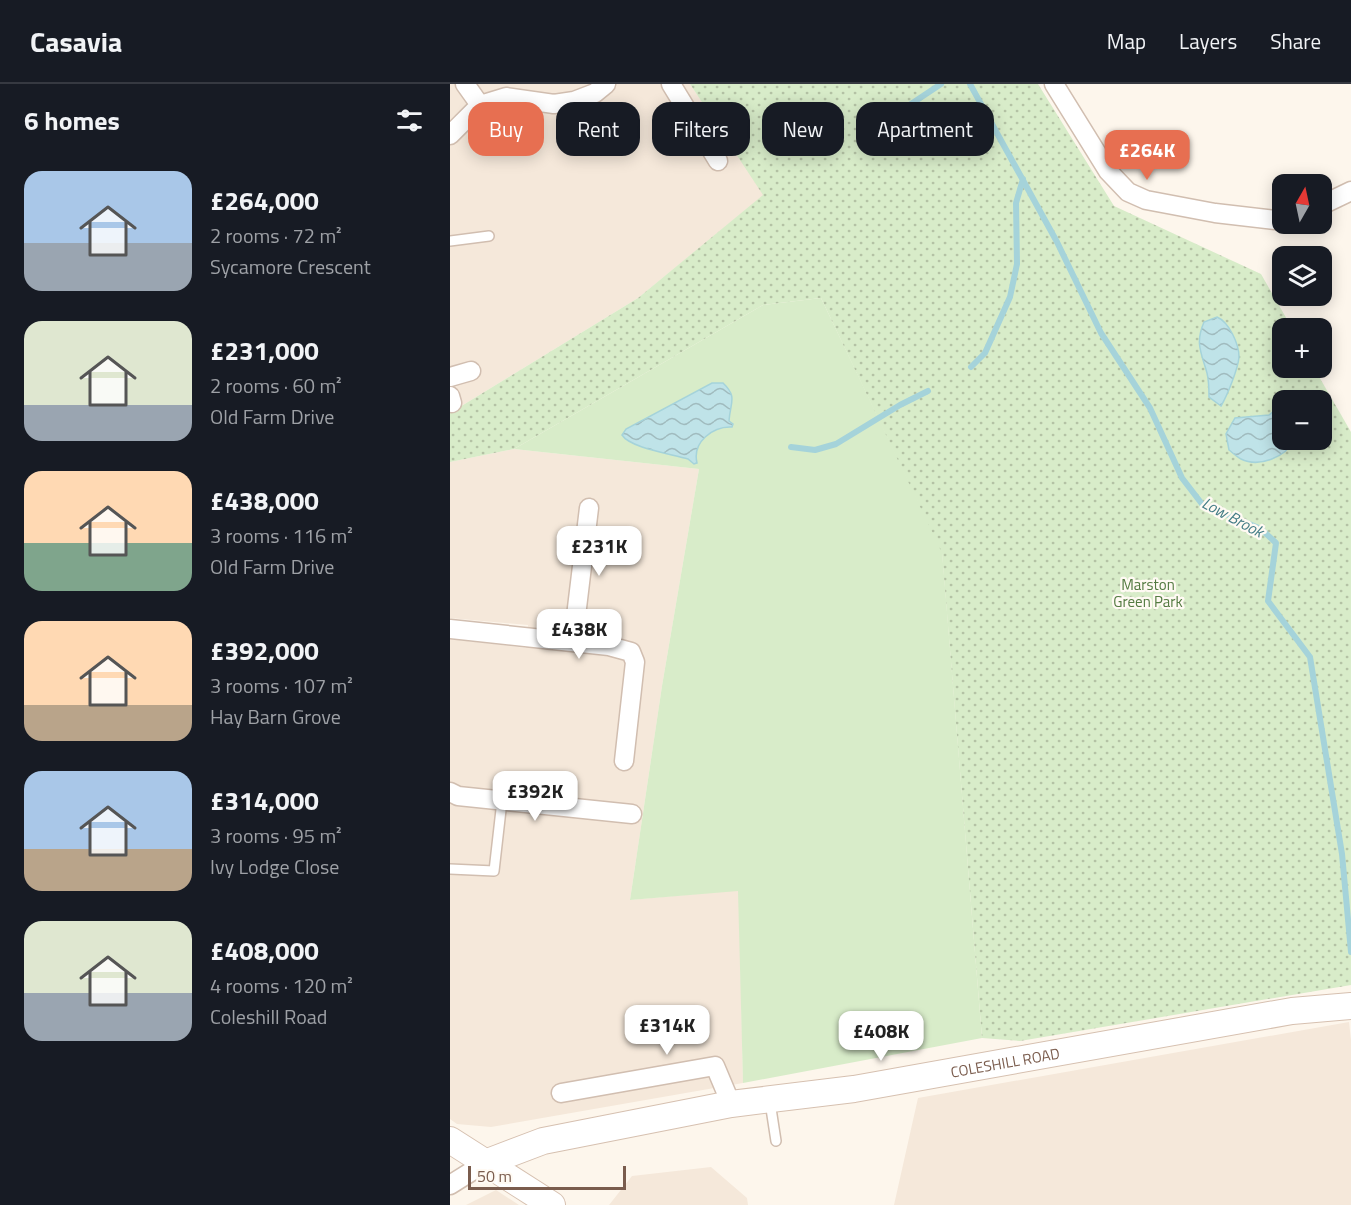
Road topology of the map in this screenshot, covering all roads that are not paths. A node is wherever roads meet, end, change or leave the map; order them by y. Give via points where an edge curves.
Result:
1 (465, 84) edge
2 (606, 84) edge
3 (671, 84) edge
4 (1054, 84) edge
5 (478, 102) edge
6 (490, 102) edge
7 (540, 102) edge
8 (544, 103) edge
9 (468, 117) edge
10 (450, 135) edge
11 (718, 161) dead end
12 (1351, 191) edge
13 (1332, 200) edge
14 (1272, 220) edge
15 (489, 236) dead end
16 (450, 241) edge
17 (471, 371) dead end
18 (450, 376) edge
19 (589, 508) dead end
20 (450, 629) edge
21 (573, 641) junction
22 (624, 761) dead end
23 (450, 792) edge
24 (502, 801) junction
25 (632, 814) dead end
26 (450, 869) edge
27 (1351, 1006) edge
28 (561, 1093) dead end
29 (770, 1100) junction
30 (731, 1104) junction
31 (450, 1140) edge
32 (776, 1141) dead end
33 (485, 1163) junction
34 (450, 1185) edge
35 (552, 1205) edge

1 - 5 street
2 - 8 street via 574,101
3 - 11 street
4 - 14 street via 1108,171 1128,192 1146,200
6 - 7 street via 506,97
9 - 10 street
12 - 13 street
15 - 16 lane
17 - 18 street
19 - 21 street
20 - 21 street
21 - 22 street via 631,652 635,662
23 - 24 street
24 - 25 street
24 - 26 lane via 494,871
27 - 29 street, COLESHILL ROAD via 1292,1011 854,1089
28 - 30 street via 715,1066
29 - 30 street, COLESHILL ROAD
29 - 32 lane
30 - 33 street, COLESHILL ROAD via 543,1141
31 - 33 street
33 - 34 street
33 - 35 street

